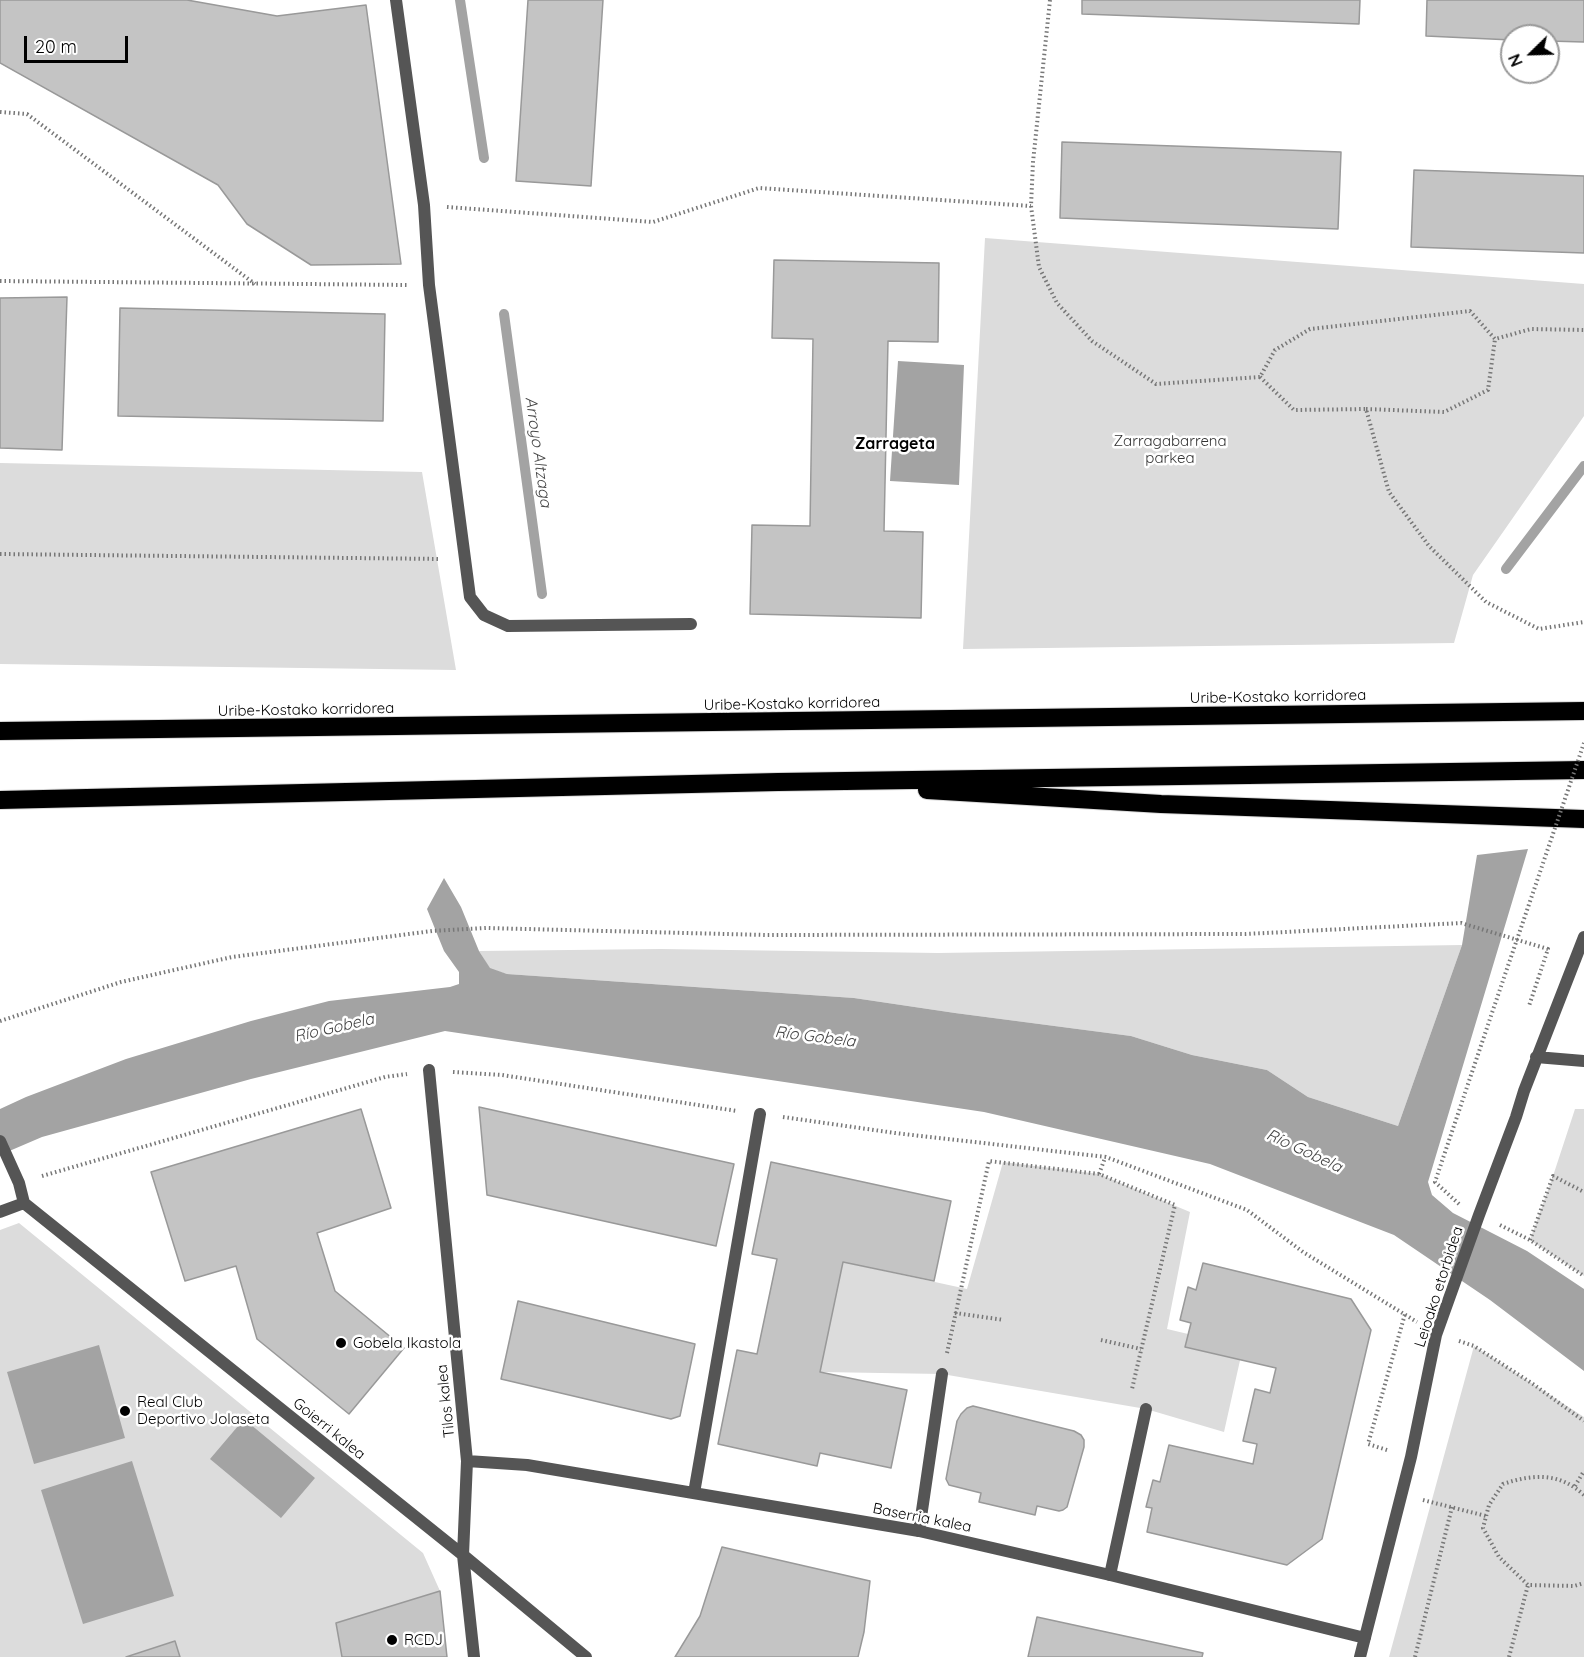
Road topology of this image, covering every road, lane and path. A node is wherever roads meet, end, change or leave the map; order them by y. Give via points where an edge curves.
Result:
1 (396, 0) edge
2 (1050, 0) edge
3 (0, 112) edge
4 (424, 205) junction
5 (1031, 206) junction
6 (0, 281) edge
7 (255, 284) junction
8 (429, 285) junction
9 (1584, 330) edge
10 (1495, 339) junction
11 (1260, 377) junction
12 (1366, 409) junction
13 (0, 554) edge
14 (466, 559) junction
15 (1584, 622) edge
16 (690, 624) dead end
17 (1584, 711) edge
18 (0, 731) edge
19 (1584, 744) edge
20 (1584, 770) edge
21 (778, 782) junction
22 (0, 800) edge
23 (1584, 819) edge
24 (1584, 937) edge
25 (1528, 943) dead end
26 (0, 1021) edge
27 (1536, 1057) junction
28 (1584, 1061) edge
29 (429, 1070) dead end
30 (760, 1114) dead end
31 (0, 1141) edge
32 (1106, 1157) dead end
33 (1099, 1174) junction
34 (1584, 1192) edge
35 (24, 1203) junction
36 (0, 1212) edge
37 (1479, 1215) junction
38 (1530, 1240) junction
39 (1584, 1276) edge
40 (955, 1313) junction
41 (1405, 1314) dead end
42 (1004, 1320) dead end
43 (1436, 1335) junction
44 (1101, 1340) dead end
45 (1141, 1349) junction
46 (942, 1374) joint
47 (1130, 1396) dead end
48 (1146, 1409) dead end
49 (1584, 1421) edge
50 (1411, 1457) junction
51 (467, 1461) junction
52 (1584, 1471) edge
53 (1575, 1486) junction
54 (694, 1493) junction
55 (1402, 1495) junction
56 (1584, 1495) edge
57 (1452, 1508) junction
58 (1486, 1516) junction
59 (919, 1531) junction
60 (463, 1555) junction
61 (1110, 1575) junction
62 (1584, 1583) edge
63 (1528, 1585) junction
64 (1365, 1638) junction
65 (474, 1657) edge
66 (586, 1657) edge
67 (1360, 1657) edge
68 (1415, 1657) edge
69 (1509, 1657) edge

1 - 4 street
2 - 5 path
3 - 7 path via 27,114
4 - 5 path via 653,222 759,188
4 - 8 street
5 - 11 path via 1039,267 1056,303 1092,341 1156,384
6 - 7 path
7 - 8 path
8 - 14 street
9 - 10 path via 1531,329
10 - 11 path via 1470,311 1310,329 1275,350
10 - 12 path via 1488,390 1444,412
11 - 12 path via 1294,410
12 - 15 path via 1389,492 1429,546 1486,602 1539,629
13 - 14 path
14 - 16 street via 470,597 484,615 508,626
17 - 18 highway, Uribe-Kostako korridorea
19 - 37 path, bridge via 1435,1182 1460,1206
20 - 21 highway
21 - 22 highway
21 - 23 highway via 1161,804
24 - 27 street, Leioako etorbidea
25 - 26 path via 1461,923 1235,934 766,935 486,928 432,931 232,957 121,982
27 - 28 street
27 - 37 street, Leioako etorbidea
29 - 51 street, Tilos kalea
30 - 54 street
31 - 35 street
32 - 33 path
33 - 40 path via 989,1161
33 - 45 path via 1175,1205
34 - 38 path via 1553,1176
35 - 36 street
35 - 60 street, Goierri kalea
37 - 38 path
37 - 43 street, Leioako etorbidea
38 - 39 path
40 - 42 path
40 - 46 path
41 - 50 path via 1368,1444
43 - 49 path via 1473,1346
43 - 50 street, Leioako etorbidea
44 - 45 path
45 - 47 path
46 - 59 street
48 - 61 street
50 - 55 street, Leioako etorbidea
51 - 54 street, Baserria kalea via 527,1464
51 - 60 street, Tilos kalea
52 - 53 path
53 - 56 path
53 - 58 path via 1547,1476 1503,1484
54 - 59 street, Baserria kalea
55 - 57 path
55 - 64 street, Leioako etorbidea
57 - 58 path
57 - 68 path
58 - 63 path via 1483,1528 1499,1557
59 - 61 street, Baserria kalea
60 - 65 street, Tilos kalea
60 - 66 street, Goierri kalea
61 - 64 street, Baserria kalea
62 - 63 path
63 - 69 path
64 - 67 street, Leioako etorbidea

